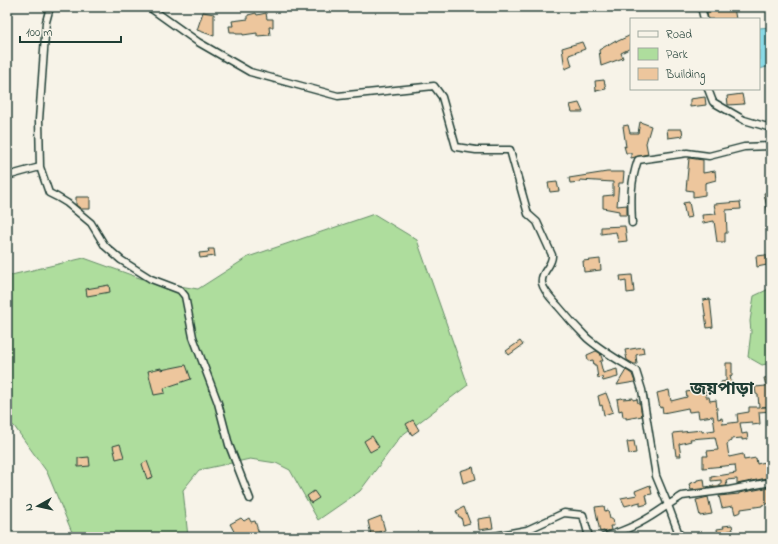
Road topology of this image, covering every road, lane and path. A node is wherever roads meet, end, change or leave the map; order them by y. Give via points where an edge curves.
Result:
1 (50, 7) edge
2 (149, 7) edge
3 (701, 7) edge
4 (704, 18) edge
5 (708, 90) edge
6 (771, 128) edge
7 (771, 146) edge
8 (40, 167) junction
9 (7, 176) edge
10 (632, 224) dead end
11 (771, 482) edge
12 (250, 499) dead end
13 (668, 505) junction
14 (489, 537) edge
15 (589, 537) edge
16 (604, 537) edge
17 (680, 537) edge

1 - 8 street via 46,22 39,120
2 - 13 street via 198,42 250,72 338,96 434,86 442,97 456,147 510,150 528,214 537,222 552,255 553,260 542,281 544,288 588,338 636,371 642,390 656,476
3 - 4 street
5 - 6 street via 713,102 744,120
7 - 10 street via 744,147 709,156 687,153 638,160 632,181
8 - 9 street
8 - 12 street via 49,193 91,223 105,246 121,260 151,279 180,290 185,296 193,337
11 - 13 street via 682,496
13 - 16 street via 645,521
13 - 17 street
14 - 15 street via 527,530 564,513 583,514

